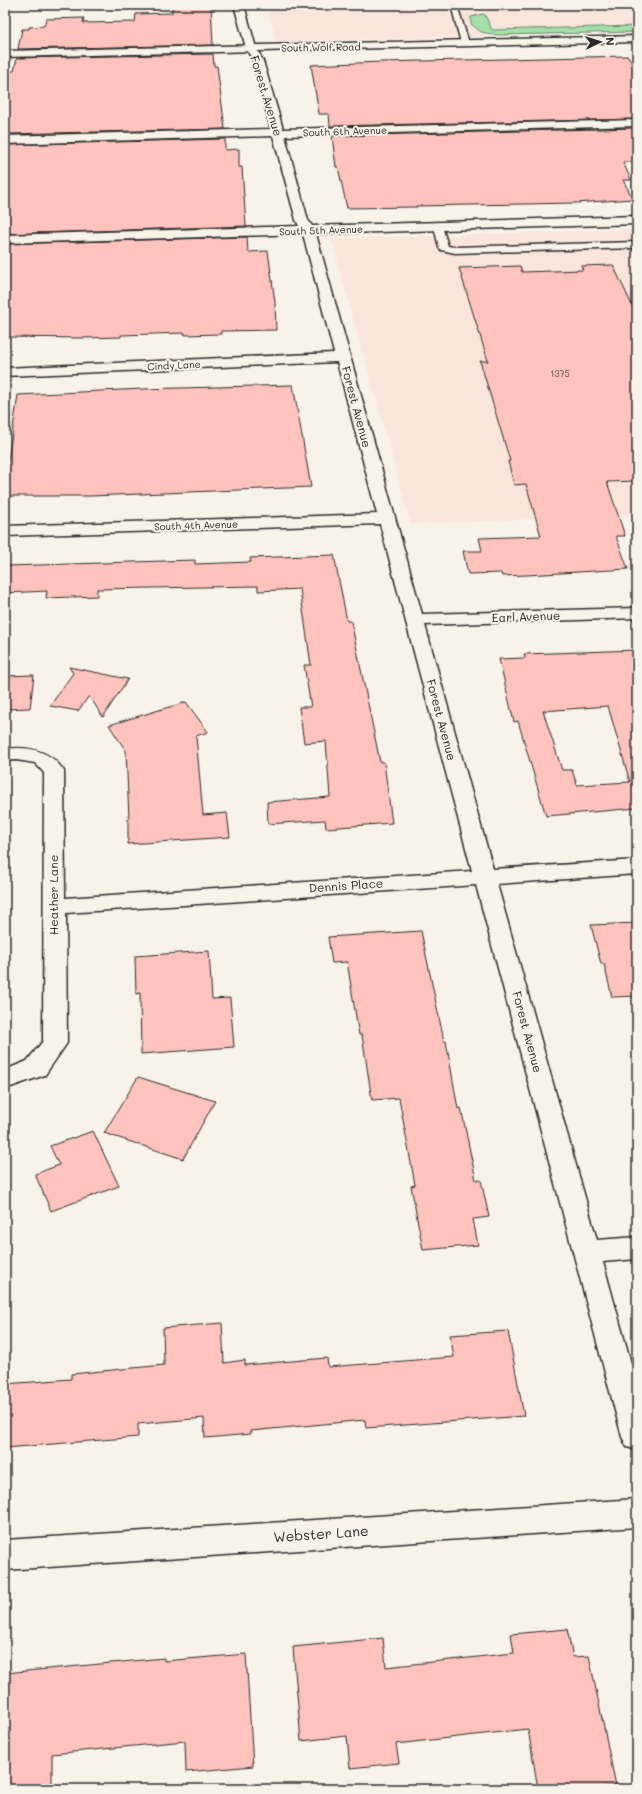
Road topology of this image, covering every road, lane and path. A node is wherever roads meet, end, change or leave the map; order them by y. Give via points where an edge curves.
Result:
1 (240, 5) edge
2 (454, 5) edge
3 (637, 39) edge
4 (465, 43) junction
5 (251, 48) junction
6 (5, 54) edge
7 (637, 123) edge
8 (278, 133) junction
9 (5, 140) edge
10 (637, 220) edge
11 (438, 226) junction
12 (308, 230) junction
13 (5, 239) edge
14 (637, 245) edge
15 (343, 357) junction
16 (5, 372) edge
17 (387, 519) junction
18 (5, 531) edge
19 (637, 613) edge
20 (414, 620) junction
21 (5, 755) edge
22 (637, 867) edge
23 (484, 876) junction
24 (54, 906) junction
25 (5, 1080) edge
26 (637, 1248) edge
27 (587, 1252) junction
28 (637, 1437) edge
29 (637, 1513) edge
30 (5, 1555) edge

1 - 5 street, Forest Avenue
2 - 4 lane
3 - 4 street, South Wolf Road
4 - 5 street, South Wolf Road
5 - 6 street, South Wolf Road
5 - 8 street, Forest Avenue via 258,61
7 - 8 street, South 6th Avenue
8 - 9 street, South 6th Avenue
8 - 12 street, Forest Avenue via 302,220
10 - 11 street, South 5th Avenue
11 - 12 street, South 5th Avenue
11 - 14 lane via 444,248 455,250
12 - 13 street, South 5th Avenue
12 - 15 street, Forest Avenue
15 - 16 street, Cindy Lane
15 - 17 street, Forest Avenue
17 - 18 street, South 4th Avenue
17 - 20 street, Forest Avenue
19 - 20 street, Earl Avenue
20 - 23 street, Forest Avenue
21 - 24 street, Heather Lane via 41,758 54,771
22 - 23 street, Dennis Place
23 - 24 street, Dennis Place
23 - 27 street, Forest Avenue
24 - 25 street, Heather Lane via 55,1043 36,1068
26 - 27 street
27 - 28 street, Forest Avenue
29 - 30 street, Webster Lane

